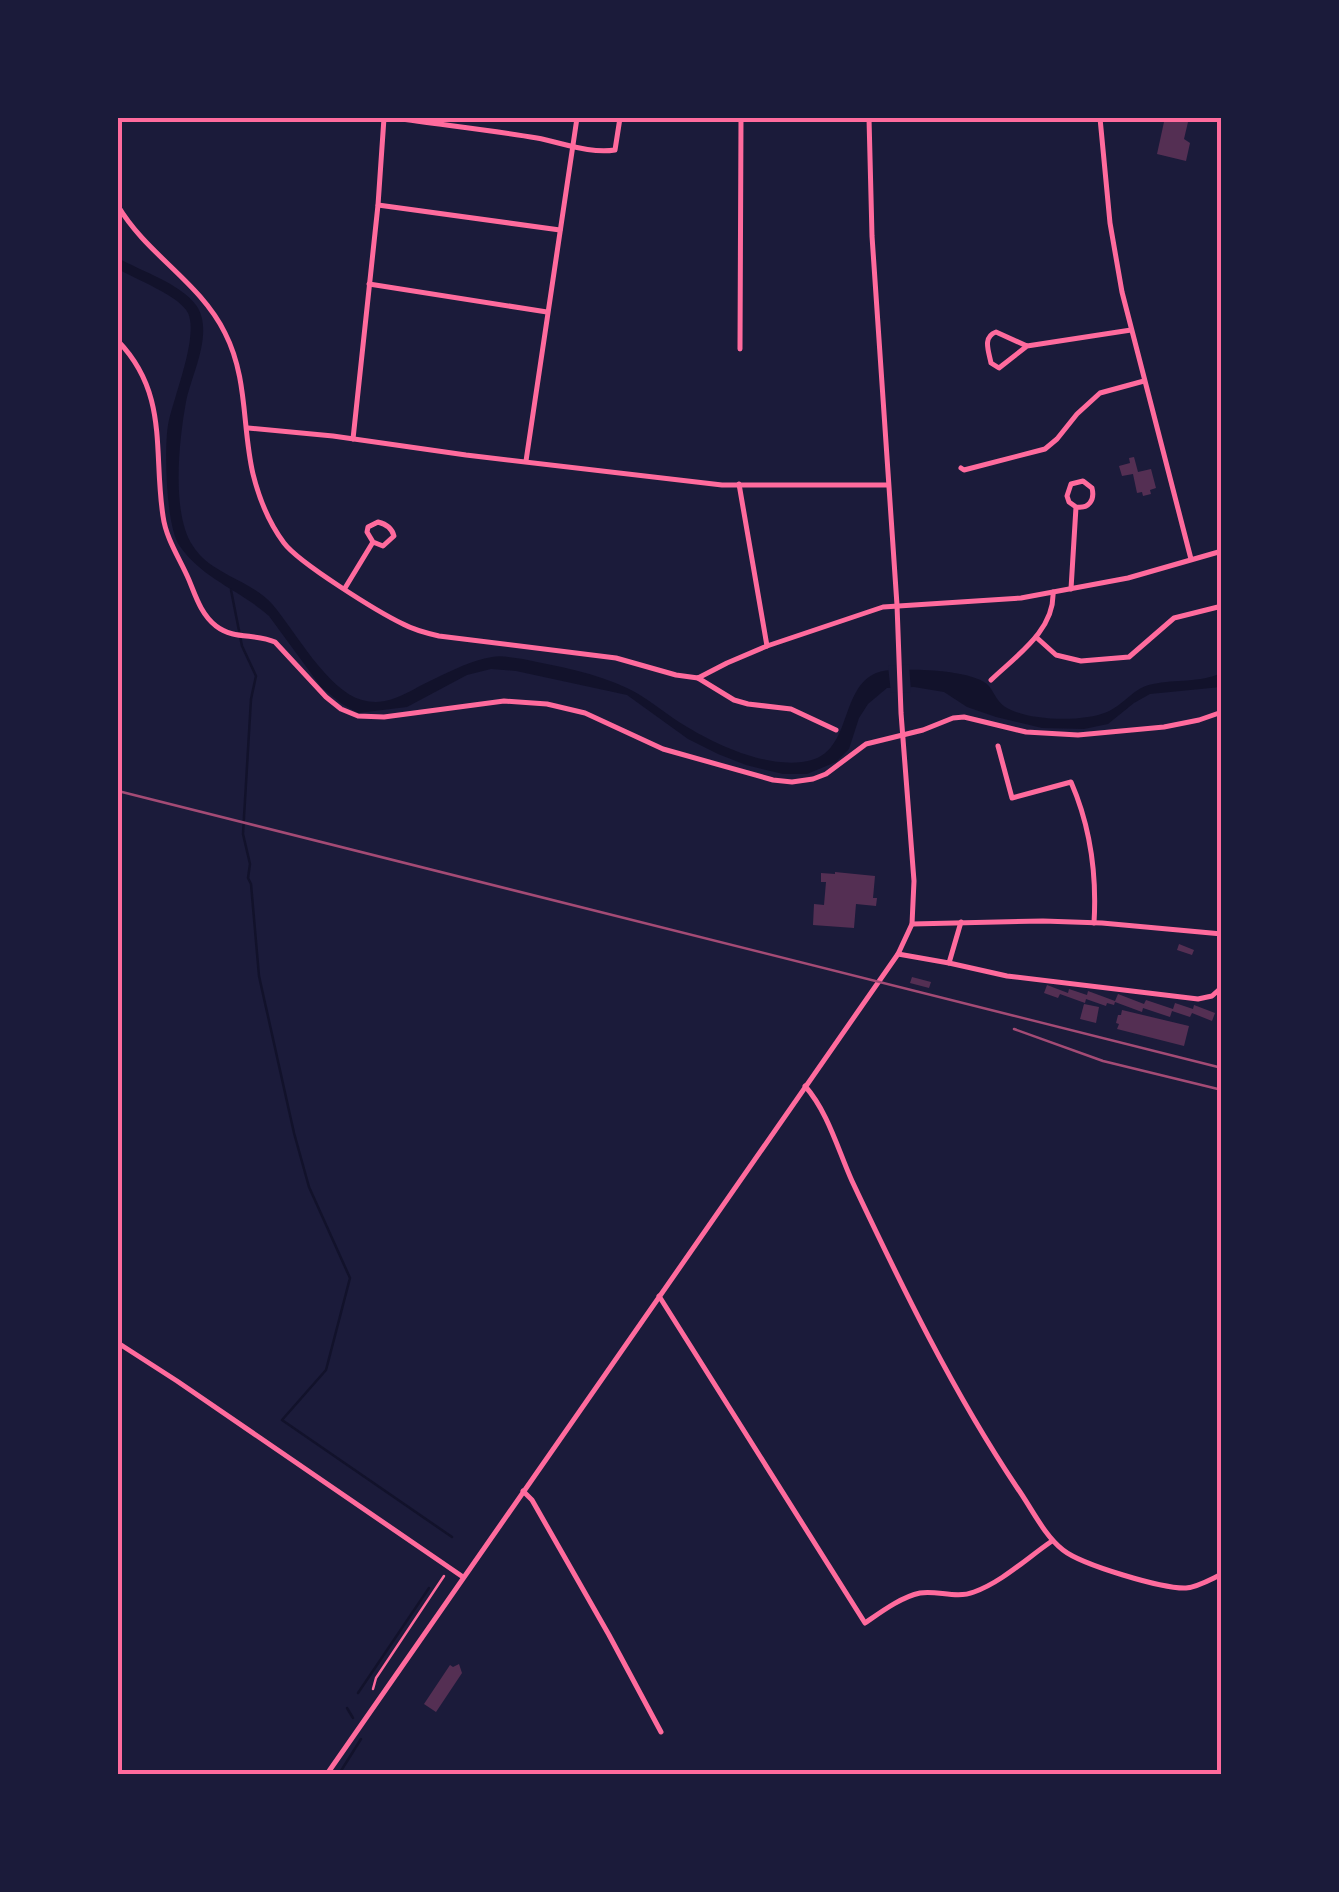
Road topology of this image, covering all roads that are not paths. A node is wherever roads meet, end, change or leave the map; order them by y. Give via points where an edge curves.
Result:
1 (384, 118) edge
2 (396, 118) edge
3 (577, 118) edge
4 (620, 118) edge
5 (740, 118) edge
6 (869, 118) edge
7 (1100, 118) edge
8 (572, 144) junction
9 (378, 204) junction
10 (118, 206) edge
11 (560, 230) junction
12 (369, 284) junction
13 (547, 312) junction
14 (1131, 330) junction
15 (118, 342) edge
16 (1027, 346) junction
17 (740, 349) dead end
18 (1144, 380) junction
19 (248, 428) junction
20 (353, 439) junction
21 (526, 461) junction
22 (962, 468) dead end
23 (739, 484) junction
24 (888, 485) junction
25 (1076, 508) junction
26 (374, 542) junction
27 (1222, 551) edge
28 (1191, 561) junction
29 (345, 588) junction
30 (1070, 589) junction
31 (1053, 592) junction
32 (896, 605) junction
33 (1222, 606) edge
34 (1036, 637) junction
35 (766, 646) junction
36 (698, 678) junction
37 (991, 680) dead end
38 (1222, 712) edge
39 (836, 730) dead end
40 (903, 735) junction
41 (998, 746) dead end
42 (961, 922) junction
43 (1094, 922) junction
44 (912, 924) junction
45 (1222, 934) edge
46 (898, 954) junction
47 (949, 963) junction
48 (1222, 987) edge
49 (805, 1086) junction
50 (659, 1296) junction
51 (118, 1343) edge
52 (523, 1491) junction
53 (1052, 1540) junction
54 (1222, 1574) edge
55 (464, 1577) junction
56 (660, 1732) dead end
57 (326, 1774) edge

1 - 9 street
2 - 8 street
3 - 8 street
4 - 8 street via 616,150
5 - 17 street
6 - 24 street
7 - 14 street via 1110,223
8 - 11 street
9 - 11 street
9 - 12 street
10 - 19 street via 214,312 240,377
11 - 13 street
12 - 13 street
12 - 20 street
13 - 21 street
14 - 16 street
14 - 18 street
15 - 40 street via 139,368 153,402 162,513 202,611 216,626 275,642 341,709 384,717 504,701 546,704 585,713 663,749 792,782 836,768 866,744
16 - 16 street via 996,332 987,339 990,363 999,368
18 - 22 street via 1100,393 1044,449
18 - 28 street
19 - 20 street
19 - 29 street via 252,471 273,526 292,551
20 - 21 street
21 - 23 street
23 - 24 street
23 - 35 street
24 - 32 street
25 - 25 street via 1094,495 1083,481 1068,490
25 - 30 street
26 - 26 street via 367,532 372,524 393,532 388,544
26 - 29 street
27 - 28 street
28 - 30 street
29 - 36 street via 420,632 616,658
30 - 31 street
31 - 32 street
31 - 34 street via 1051,613
32 - 35 street
32 - 40 street
33 - 34 street via 1174,618 1129,657 1081,661 1056,655
34 - 37 street
35 - 36 street
36 - 39 street via 734,700 792,709
38 - 40 street via 1164,727 1078,735 958,717
40 - 44 street
41 - 43 street via 1012,798 1071,782 1092,852
42 - 43 street
42 - 44 street
42 - 47 street
43 - 45 street
44 - 46 street
46 - 47 street
46 - 49 street
47 - 48 street via 1198,999
49 - 50 street
49 - 53 street via 954,1382
50 - 52 street
50 - 53 street via 866,1623 922,1592 972,1594
51 - 55 street
52 - 55 street
52 - 56 street
53 - 54 street via 1074,1556 1169,1587 1190,1588
55 - 57 street

